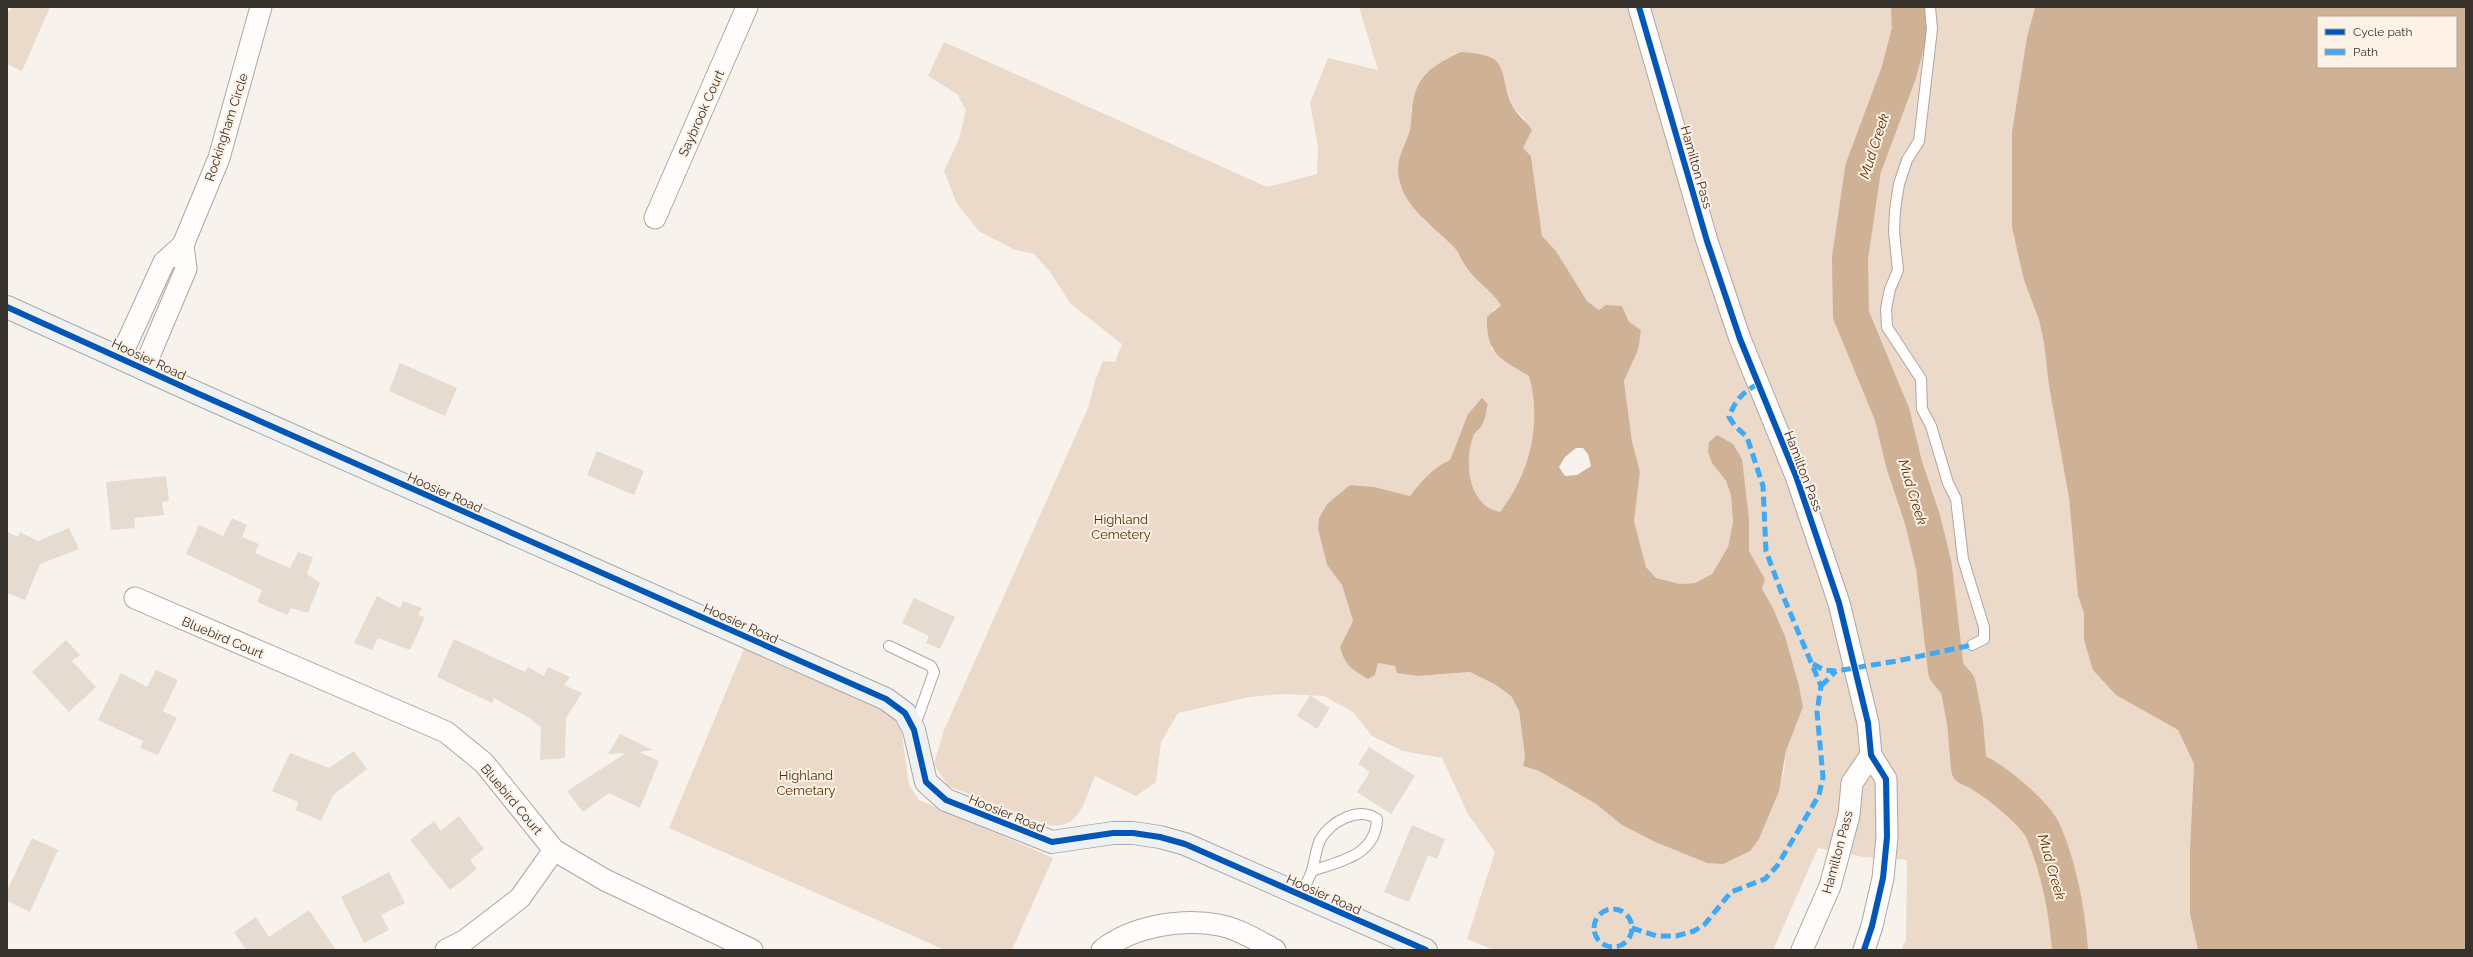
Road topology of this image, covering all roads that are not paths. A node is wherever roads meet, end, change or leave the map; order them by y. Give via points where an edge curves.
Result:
1 (261, 7) edge
2 (747, 7) edge
3 (1930, 7) edge
4 (1642, 8) edge
5 (655, 218) dead end
6 (183, 245) junction
7 (7, 307) edge
8 (120, 358) junction
9 (144, 368) junction
10 (135, 598) dead end
11 (1972, 645) dead end
12 (889, 646) dead end
13 (914, 730) junction
14 (1871, 755) junction
15 (554, 850) junction
16 (1312, 871) junction
17 (1300, 895) junction
18 (446, 950) edge
19 (752, 950) edge
20 (1102, 950) edge
21 (1275, 950) edge
22 (1426, 950) edge
23 (1802, 950) edge
24 (1864, 950) edge

1 - 6 street, Rockingham Circle via 219,158
2 - 5 street, Saybrook Court
3 - 11 lane via 1932,29 1918,141 1907,160 1899,184 1894,232 1898,270 1890,289 1886,309 1887,327 1921,380 1922,409 1931,426 1948,483 1956,500 1963,559 1984,627 1984,639
4 - 14 street, Hamilton Pass via 1707,241 1740,339 1796,476 1839,603 1868,723
6 - 8 street, Rockingham Circle via 164,262
6 - 9 street, Rockingham Circle via 186,269
7 - 8 street, Hoosier Road
8 - 9 street, Hoosier Road
9 - 13 street, Hoosier Road via 886,699 905,713
10 - 15 street, Bluebird Court via 446,732 484,763
12 - 13 lane via 931,666 934,672
13 - 17 street, Hoosier Road via 926,782 946,800 1052,842 1113,833 1160,836 1185,844
14 - 23 street, Hamilton Pass via 1852,783 1849,815 1834,872
14 - 24 street, Hamilton Pass via 1886,779 1887,837 1883,878
15 - 18 street via 520,898 464,941
15 - 19 street, Bluebird Court via 605,880
16 - 16 lane via 1321,839 1333,826 1358,812 1369,813 1377,819 1376,832 1370,844 1357,854
16 - 17 lane
17 - 22 street, Hoosier Road
20 - 21 street via 1138,931 1195,923 1220,926 1251,937

